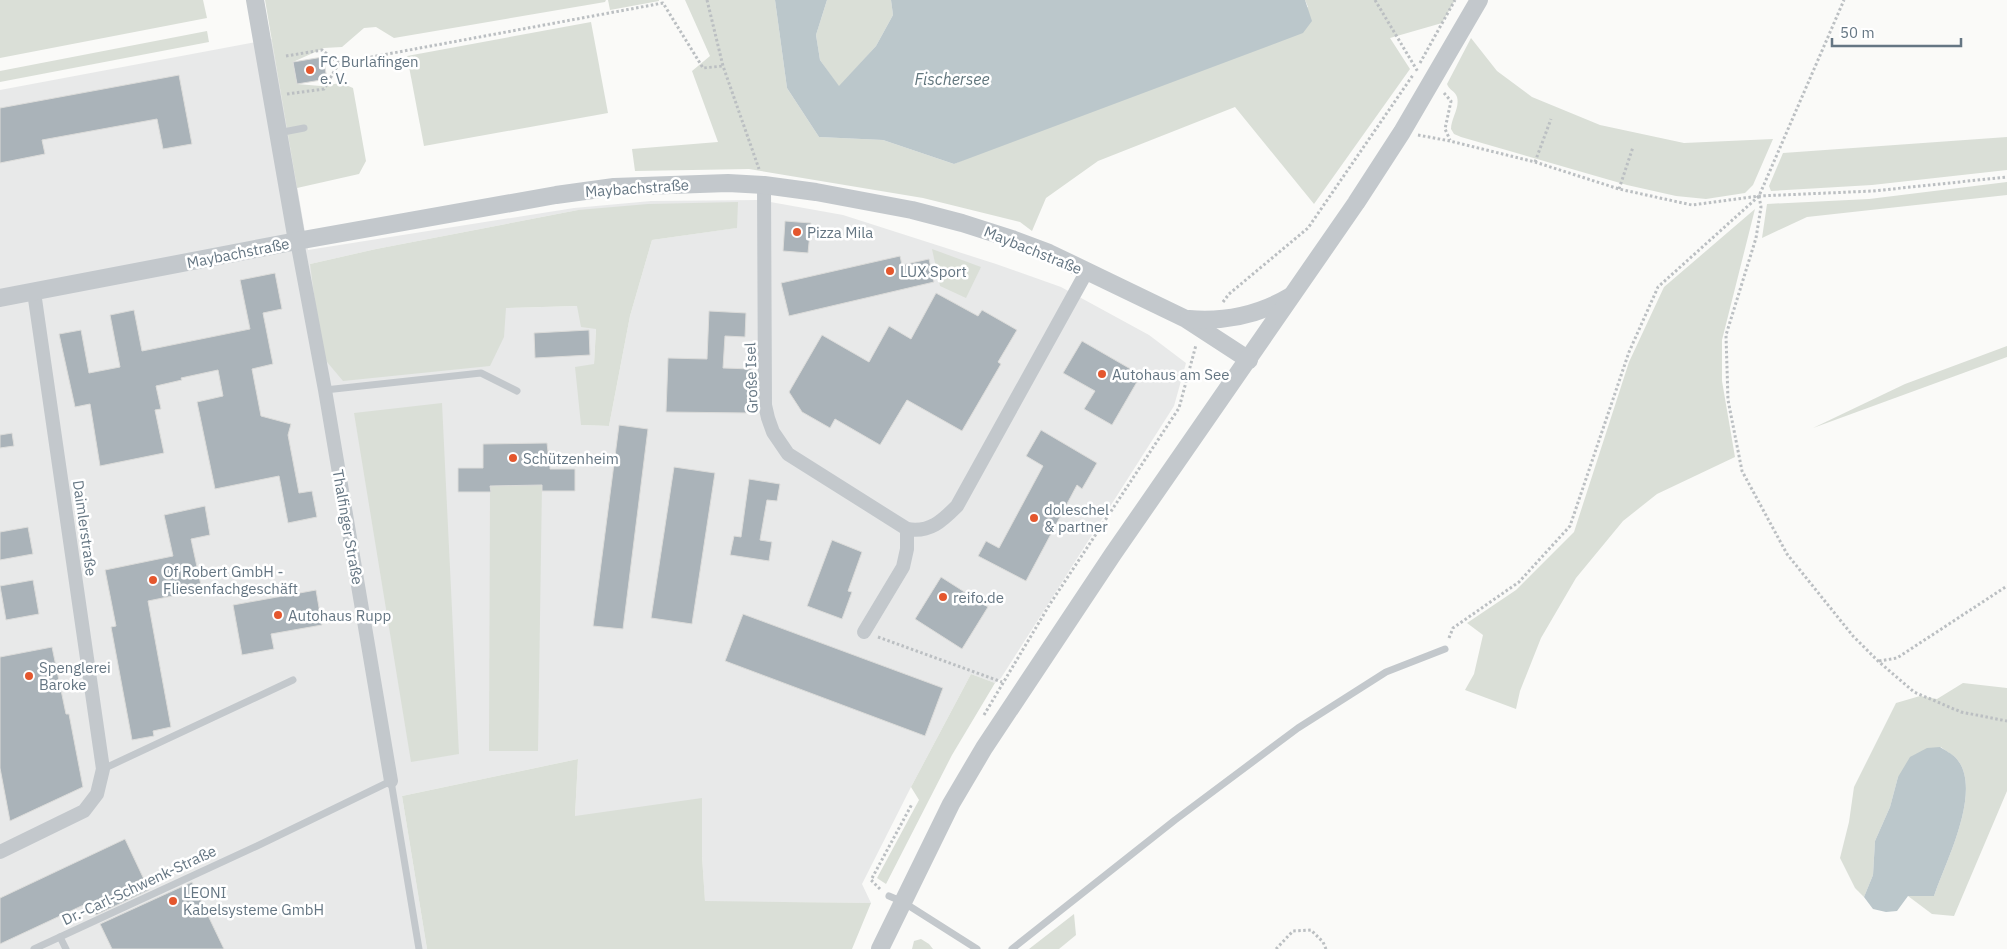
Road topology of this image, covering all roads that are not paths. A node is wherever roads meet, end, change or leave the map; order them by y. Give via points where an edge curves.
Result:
1 (255, 0) edge
2 (1479, 0) edge
3 (304, 128) dead end
4 (277, 133) junction
5 (764, 185) junction
6 (297, 241) junction
7 (1087, 271) junction
8 (34, 292) junction
9 (1294, 294) junction
10 (0, 298) edge
11 (1186, 319) junction
12 (1249, 360) junction
13 (324, 390) junction
14 (517, 391) dead end
15 (907, 529) junction
16 (864, 632) road end
17 (1445, 649) road end
18 (293, 680) dead end
19 (103, 769) junction
20 (391, 781) junction
21 (0, 852) edge
22 (896, 899) junction
23 (60, 937) junction
24 (34, 949) edge
25 (66, 949) edge
26 (419, 949) edge
27 (880, 949) edge
28 (977, 949) edge
29 (1012, 949) edge

1 - 4 street, Thalfinger Straße
2 - 9 street via 1402,132
3 - 4 lane
4 - 6 street, Thalfinger Straße
5 - 6 street, Maybachstraße via 728,182 614,187
5 - 7 street, Maybachstraße via 912,210 962,223 1049,253
5 - 15 street, Große Isel via 766,405 773,432 788,454
6 - 8 street, Maybachstraße
6 - 13 street, Thalfinger Straße
7 - 11 street, Maybachstraße
7 - 15 street via 957,506 943,521 930,528
8 - 10 street, Maybachstraße
8 - 19 street, Daimlerstraße
9 - 11 street via 1241,317 1210,321
9 - 12 street
11 - 12 street, Maybachstraße
12 - 22 street via 1113,554 984,748
13 - 14 lane via 481,373
13 - 20 street, Thalfinger Straße
15 - 16 street via 903,567
17 - 29 lane via 1386,672 1298,728
18 - 19 lane
19 - 21 street, Daimlerstraße via 97,794 84,811
20 - 23 lane, Dr.-Carl-Schwenk-Straße
20 - 26 lane, Thalfinger Straße
22 - 27 street
22 - 28 lane
23 - 24 lane, Dr.-Carl-Schwenk-Straße
23 - 25 lane

